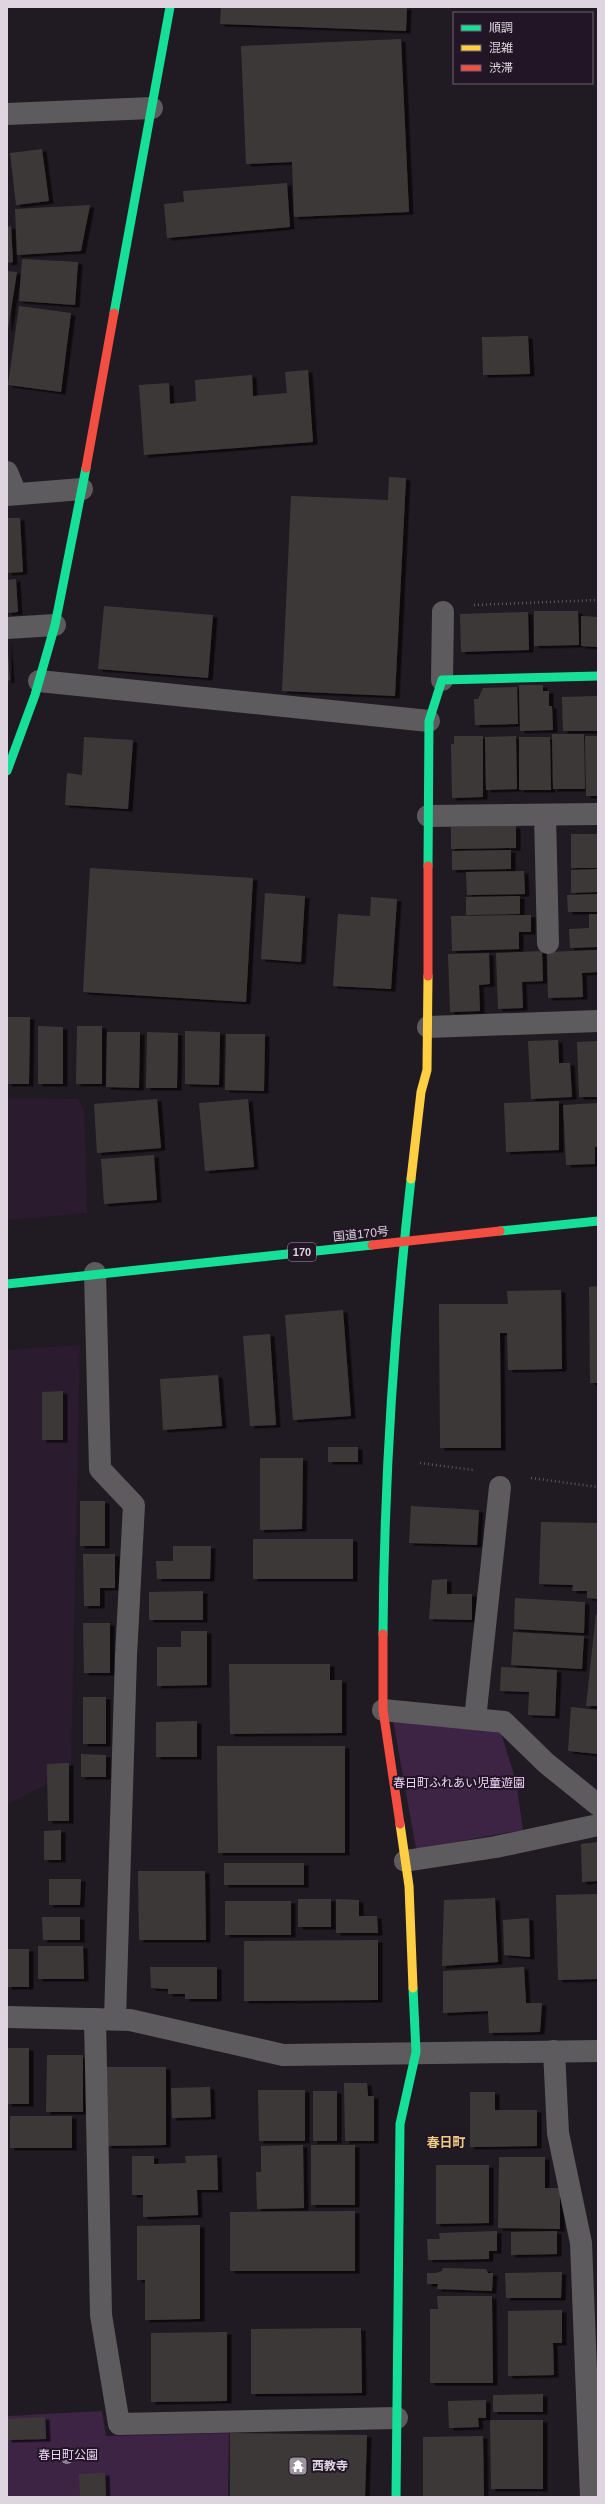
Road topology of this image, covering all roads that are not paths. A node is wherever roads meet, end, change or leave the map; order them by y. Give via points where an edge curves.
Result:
1 (170, 7) edge
2 (152, 108) junction
3 (7, 114) edge
4 (7, 472) edge
5 (82, 489) junction
6 (12, 494) edge
7 (443, 612) road end
8 (56, 625) junction
9 (7, 628) edge
10 (598, 676) edge
11 (39, 680) junction
12 (442, 680) junction
13 (429, 721) junction
14 (7, 772) edge
15 (598, 814) edge
16 (545, 815) junction
17 (428, 816) junction
18 (548, 943) dead end
19 (598, 1021) edge
20 (428, 1027) junction
21 (598, 1221) edge
22 (406, 1241) junction
23 (95, 1273) junction
24 (7, 1284) edge
25 (500, 1488) dead end
26 (383, 1710) junction
27 (475, 1719) junction
28 (598, 1806) edge
29 (598, 1825) edge
30 (405, 1861) junction
31 (7, 2017) edge
32 (105, 2019) junction
33 (554, 2051) junction
34 (598, 2051) edge
35 (416, 2052) junction
36 (396, 2418) junction
37 (396, 2497) edge
38 (591, 2497) edge

1 - 2 main road
2 - 3 street
2 - 5 main road
4 - 6 street
5 - 6 street
5 - 8 main road
7 - 12 street
8 - 9 street
8 - 11 main road
10 - 12 main road
11 - 13 street
11 - 14 main road
12 - 13 main road
13 - 17 main road
15 - 16 street
16 - 17 street
16 - 18 street
17 - 20 main road
19 - 20 street
20 - 22 main road via 427,1070 421,1092
21 - 22 main road, 国道170号 / 170
22 - 23 main road, 国道170号 / 170
22 - 26 main road via 398,1298 384,1541
23 - 24 main road, 国道170号 / 170
23 - 32 street via 100,1469 134,1505
25 - 27 street
26 - 27 street
26 - 30 main road
27 - 28 street via 504,1722 546,1763
29 - 30 street via 496,1847
30 - 35 main road via 409,1886
31 - 32 street
32 - 35 street via 130,2020 283,2054
32 - 36 street via 100,2315 119,2424
33 - 34 street
33 - 35 street
33 - 38 street via 558,2133 580,2243
35 - 36 main road via 400,2124
36 - 37 main road

